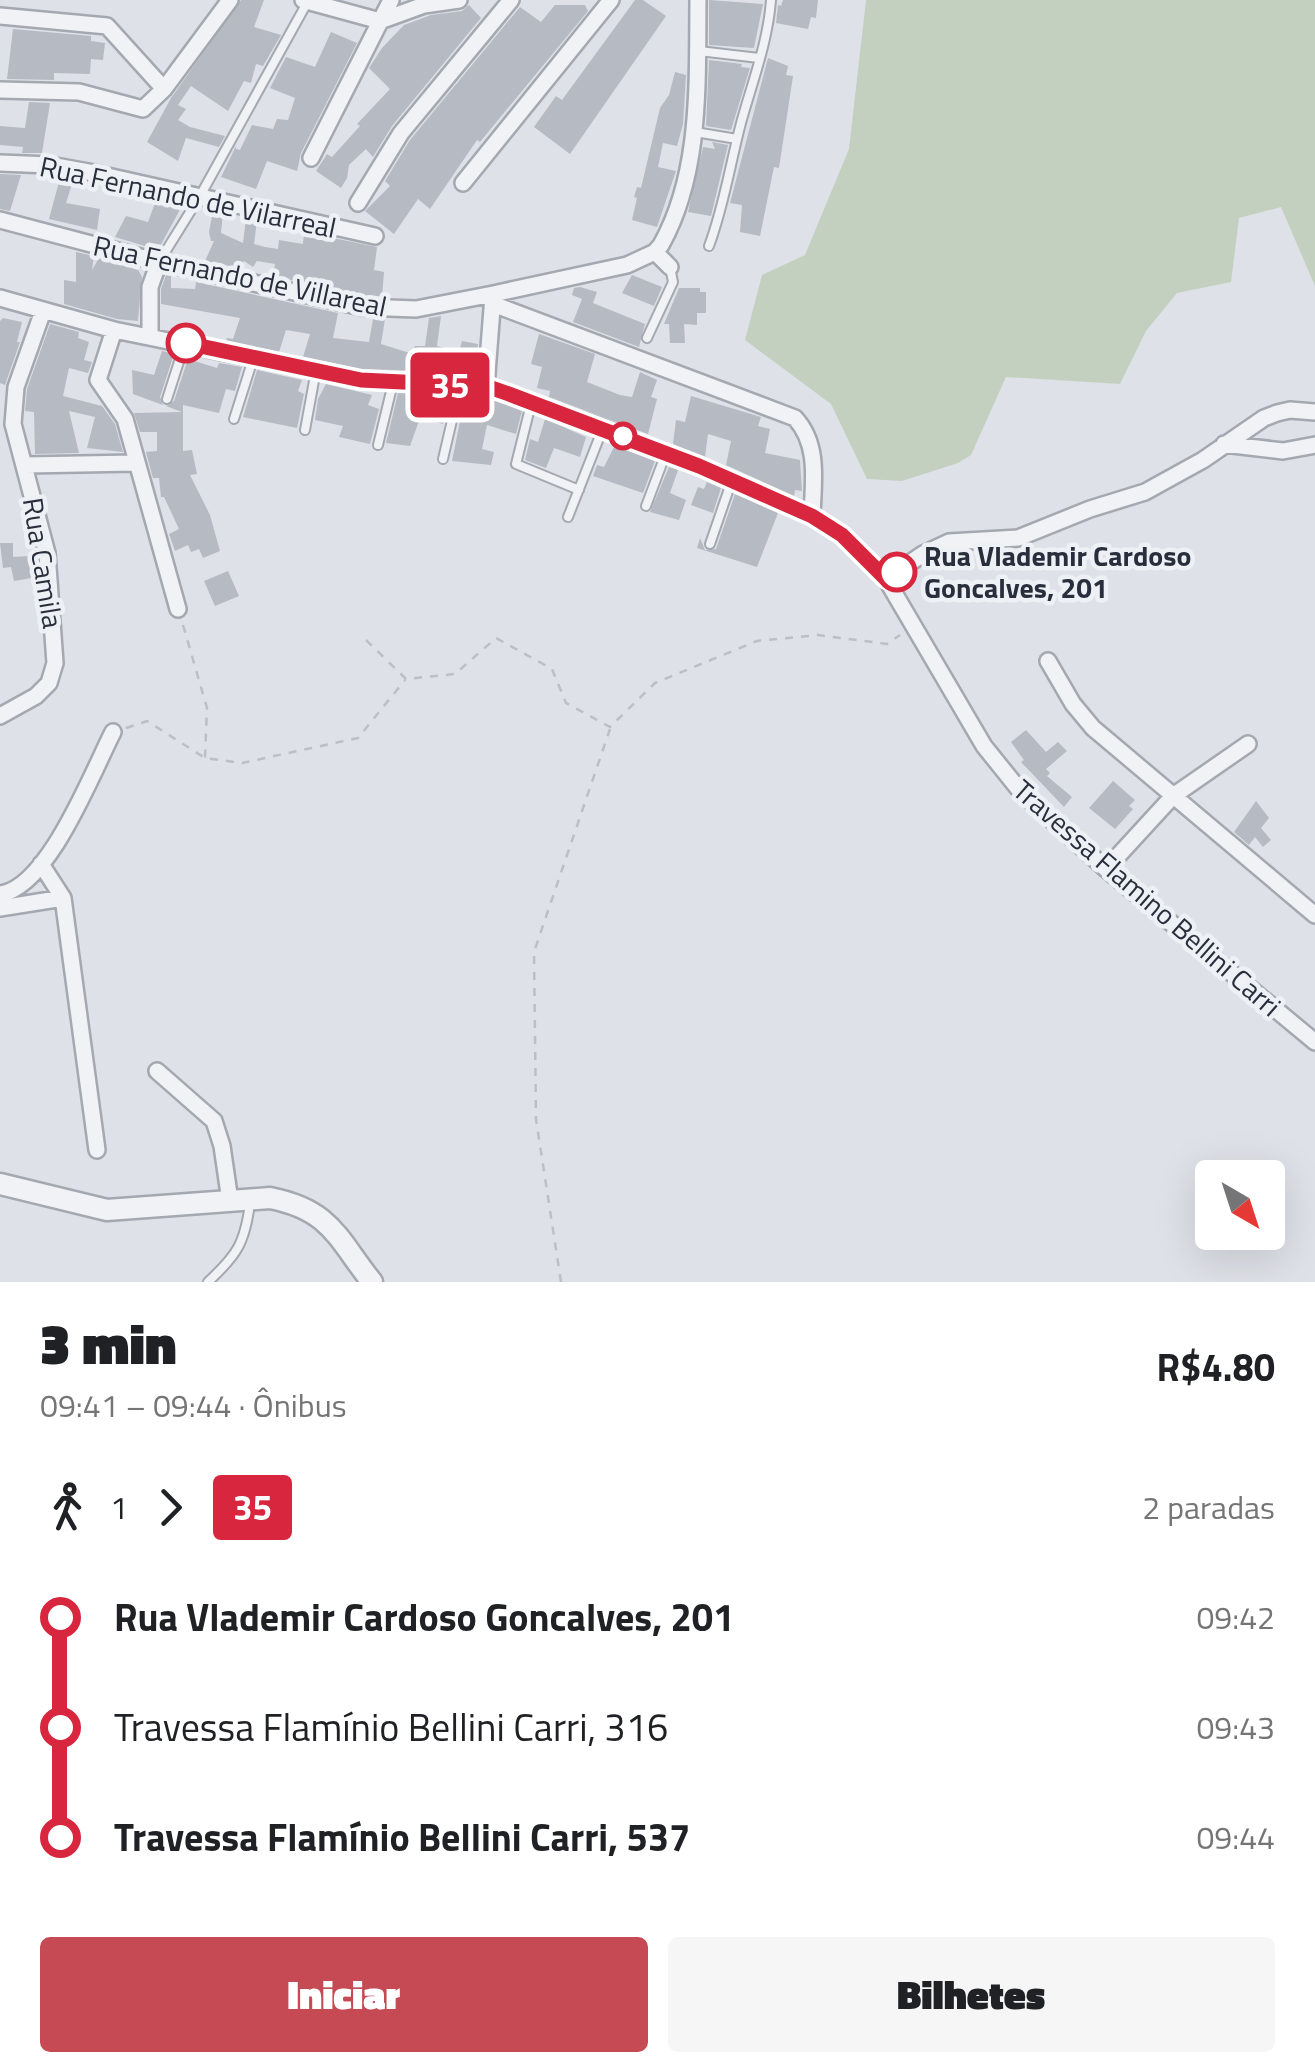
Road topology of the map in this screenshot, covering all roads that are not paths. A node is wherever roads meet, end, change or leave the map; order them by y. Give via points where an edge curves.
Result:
1 (230, 0) edge
2 (306, 0) edge
3 (392, 0) edge
4 (458, 0) edge
5 (511, 0) edge
6 (611, 0) edge
7 (698, 0) edge
8 (772, 0) edge
9 (0, 16) edge
10 (380, 21) junction
11 (698, 51) junction
12 (758, 58) junction
13 (164, 89) junction
14 (0, 90) edge
15 (695, 132) junction
16 (737, 139) junction
17 (311, 158) dead end
18 (0, 163) edge
19 (463, 183) dead end
20 (200, 196) junction
21 (358, 203) dead end
22 (0, 220) edge
23 (376, 236) dead end
24 (709, 246) dead end
25 (656, 252) junction
26 (159, 262) junction
27 (670, 268) joint
28 (0, 298) edge
29 (493, 299) junction
30 (42, 311) junction
31 (114, 330) junction
32 (150, 336) junction
33 (647, 338) dead end
34 (184, 343) junction
35 (254, 356) junction
36 (316, 370) junction
37 (392, 382) junction
38 (460, 386) junction
39 (486, 386) junction
40 (166, 399) dead end
41 (532, 401) junction
42 (1315, 412) edge
43 (234, 420) dead end
44 (6, 427) edge
45 (603, 428) junction
46 (305, 430) dead end
47 (1224, 444) junction
48 (378, 445) dead end
49 (1315, 445) edge
50 (666, 453) junction
51 (443, 460) dead end
52 (136, 463) junction
53 (26, 466) junction
54 (732, 480) junction
55 (579, 490) junction
56 (646, 506) dead end
57 (812, 516) junction
58 (568, 517) dead end
59 (710, 544) dead end
60 (886, 579) junction
61 (178, 609) road end
62 (1048, 661) dead end
63 (0, 716) edge
64 (112, 732) road end
65 (1248, 744) dead end
66 (1173, 796) junction
67 (41, 864) junction
68 (1106, 869) junction
69 (1, 898) edge
70 (64, 898) junction
71 (1315, 915) edge
72 (1315, 1042) edge
73 (157, 1071) dead end
74 (97, 1150) dead end
75 (0, 1184) edge
76 (240, 1200) junction
77 (208, 1282) edge
78 (372, 1282) edge

1 - 13 street
2 - 10 street
2 - 20 lane
3 - 10 street
4 - 10 street
5 - 21 street via 401,132
6 - 19 street
7 - 11 street
8 - 12 lane
9 - 13 street via 107,26
10 - 17 street
11 - 12 lane
11 - 15 street
12 - 16 lane
13 - 14 street via 135,110 79,92
15 - 16 lane
15 - 25 street via 674,214
16 - 24 lane
18 - 20 street, Rua Fernando de Vilarreal via 50,165
20 - 23 street, Rua Fernando de Vilarreal
20 - 26 lane
22 - 26 street, Rua Fernando de Villareal
25 - 27 street
25 - 29 street, Rua Fernando de Villareal
26 - 29 street, Rua Fernando de Villareal via 362,307
26 - 32 street via 150,287
27 - 33 lane via 673,282
28 - 30 street, Travessa Flamino Bellini Carri
29 - 39 street
29 - 57 street via 786,412 804,428 813,454
30 - 31 street, Travessa Flamino Bellini Carri
30 - 44 street, Rua Camila
31 - 32 street, Travessa Flamino Bellini Carri
31 - 52 street via 98,380 121,411
32 - 34 street, Travessa Flamino Bellini Carri
34 - 35 street, Travessa Flamino Bellini Carri
34 - 40 lane
35 - 36 street, Travessa Flamino Bellini Carri
35 - 43 lane
36 - 37 street, Travessa Flamino Bellini Carri
36 - 46 lane
37 - 38 street, Travessa Flamino Bellini Carri
37 - 48 lane
38 - 39 street, Travessa Flamino Bellini Carri
38 - 51 lane
39 - 41 street, Travessa Flamino Bellini Carri
41 - 45 street, Travessa Flamino Bellini Carri
41 - 55 lane via 518,467
42 - 47 street via 1277,413
44 - 53 street, Rua Camila
45 - 50 street, Travessa Flamino Bellini Carri
45 - 55 lane
47 - 49 street via 1283,450
47 - 60 street via 1144,492 1018,538 949,542
50 - 54 street, Travessa Flamino Bellini Carri
50 - 56 lane
52 - 53 street
52 - 61 street
53 - 63 street, Rua Camila via 47,553 55,663 36,696
54 - 57 street, Travessa Flamino Bellini Carri
54 - 59 lane
55 - 58 lane
57 - 60 street, Travessa Flamino Bellini Carri
60 - 68 street, Travessa Flamino Bellini Carri via 1002,771
62 - 66 street via 1093,728
64 - 67 street via 53,853
65 - 66 street
66 - 68 street
66 - 71 street
67 - 69 street
67 - 70 street
68 - 72 street, Travessa Flamino Bellini Carri
69 - 70 street
70 - 74 street
73 - 76 street via 214,1121
75 - 76 street via 107,1210
76 - 77 lane via 246,1235
76 - 78 street via 293,1202 323,1218

